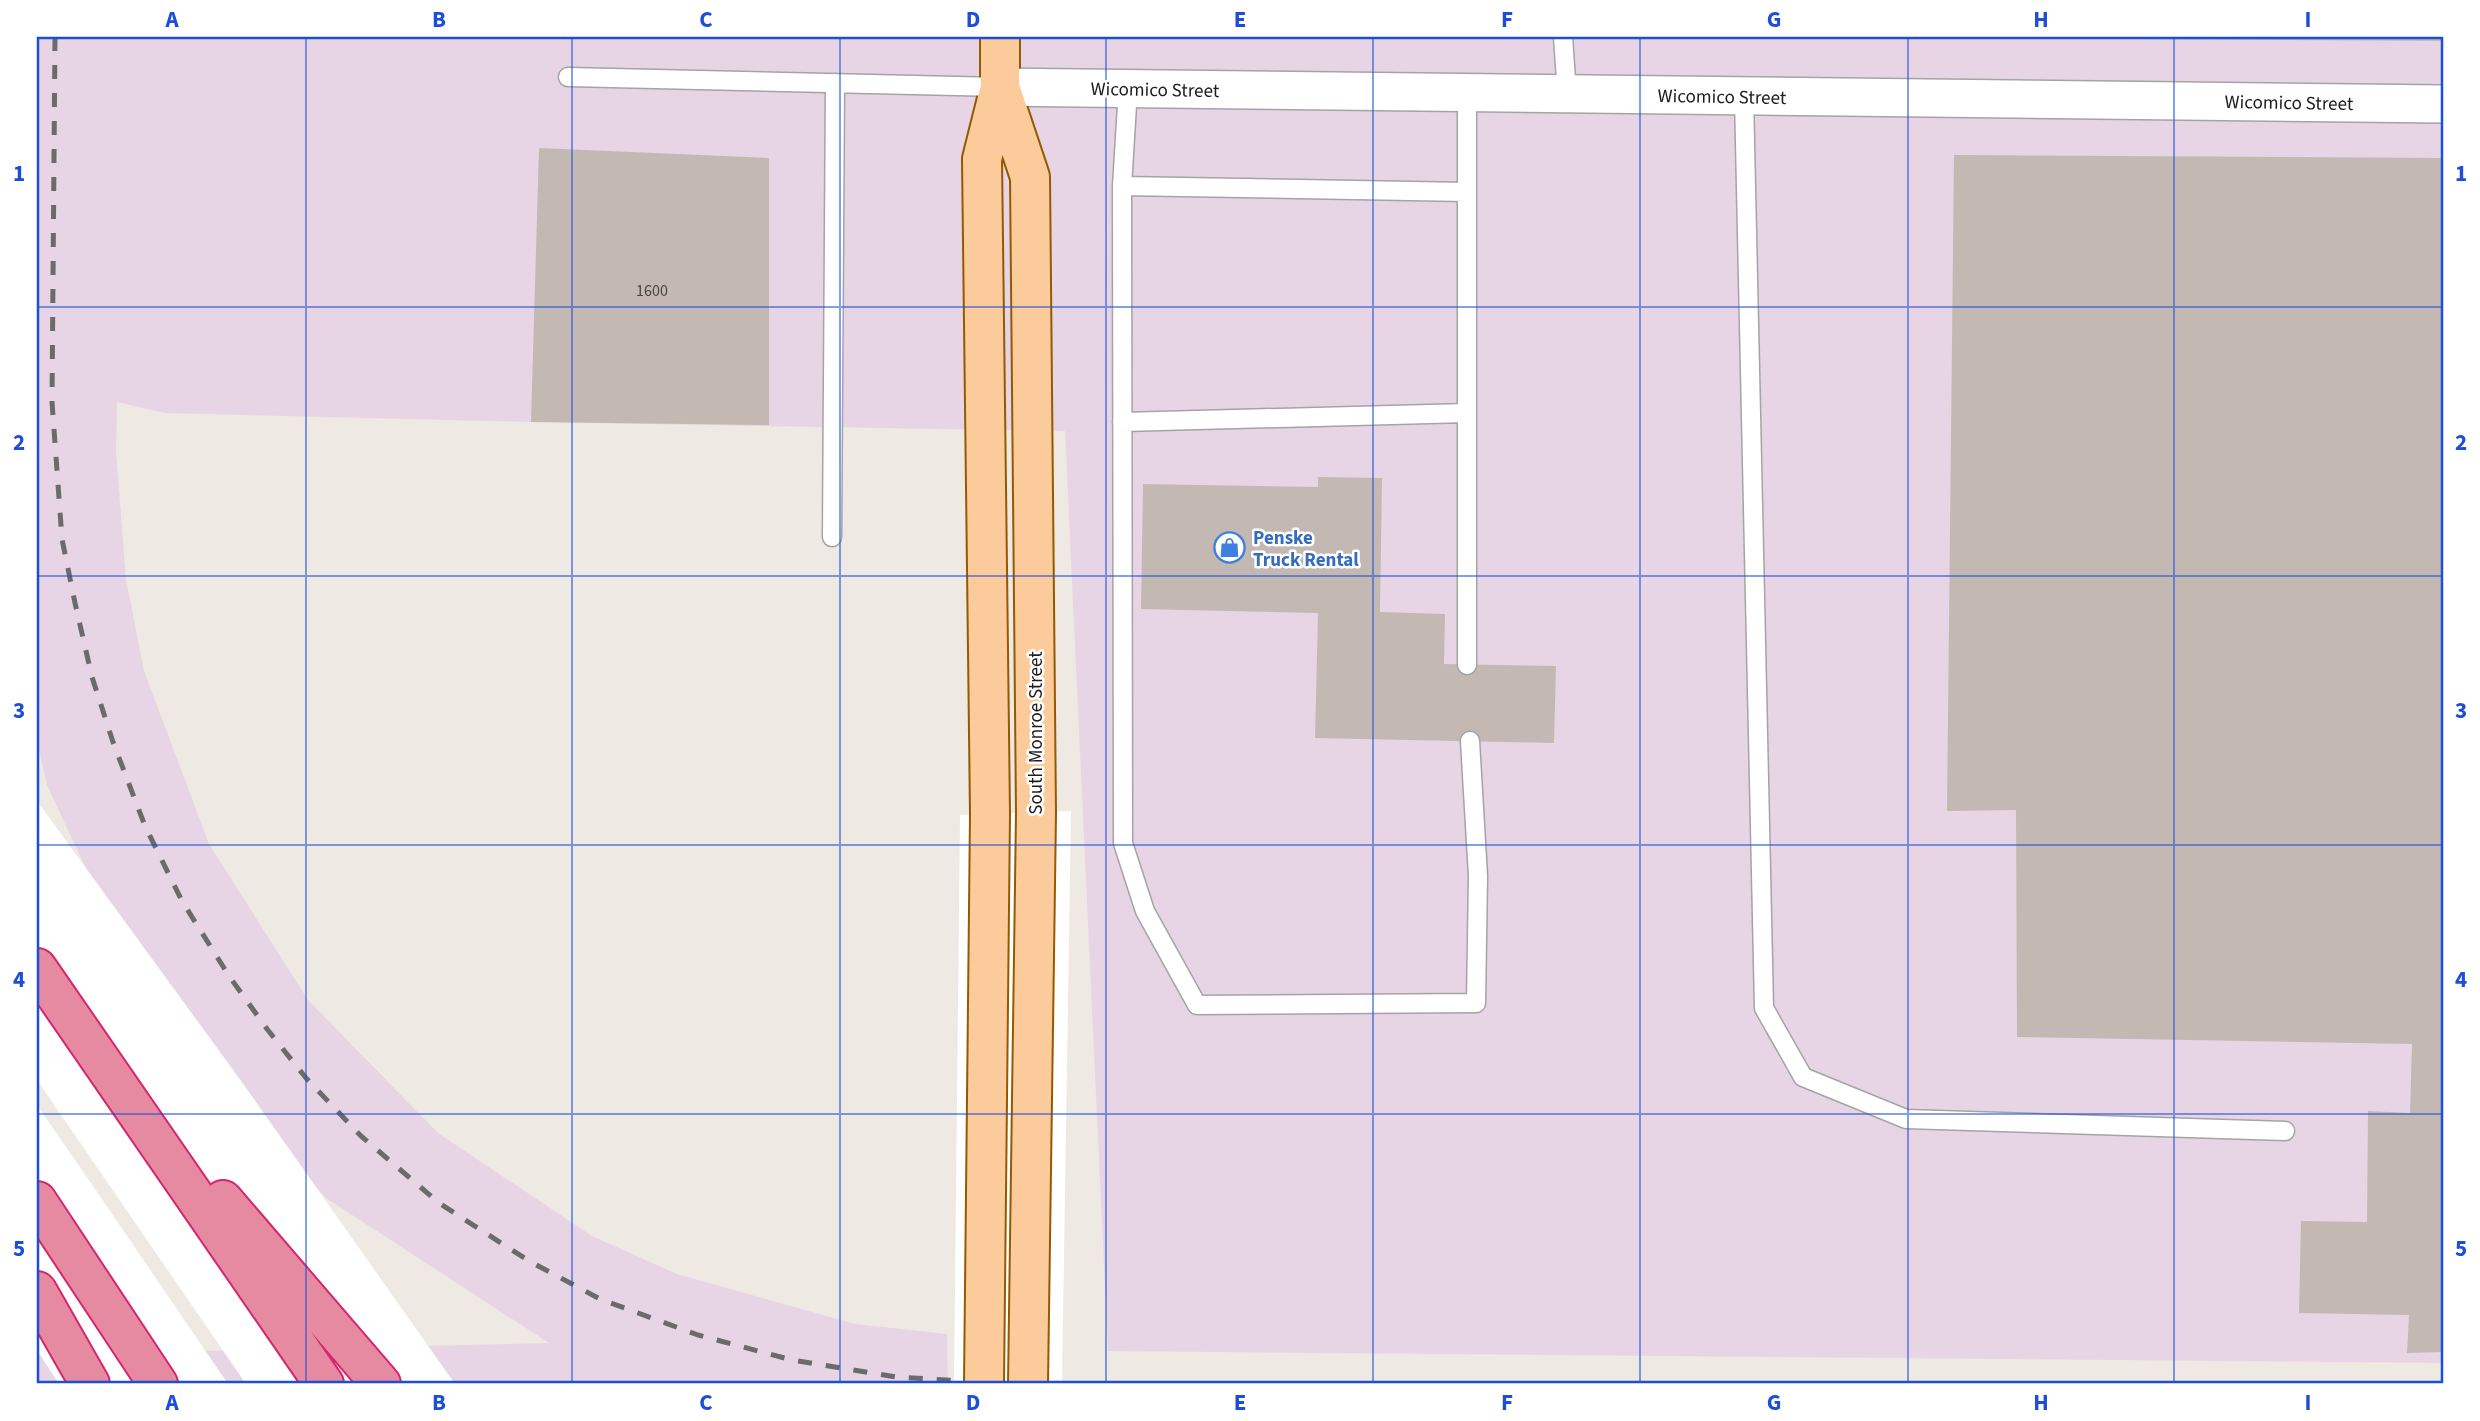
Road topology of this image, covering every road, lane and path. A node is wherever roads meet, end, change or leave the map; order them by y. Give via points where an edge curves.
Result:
1 (1000, 37) edge
2 (1563, 37) edge
3 (568, 77) dead end
4 (835, 83) junction
5 (1000, 87) junction
6 (1128, 89) junction
7 (1467, 93) junction
8 (1567, 94) junction
9 (1744, 96) junction
10 (2443, 104) edge
11 (1122, 186) junction
12 (1467, 192) junction
13 (1467, 413) junction
14 (1122, 422) junction
15 (832, 537) dead end
16 (1467, 665) dead end
17 (1470, 741) dead end
18 (37, 968) edge
19 (116, 1080) junction
20 (2285, 1130) dead end
21 (37, 1201) edge
22 (37, 1291) edge
23 (90, 1384) edge
24 (158, 1384) edge
25 (324, 1384) edge
26 (381, 1384) edge
27 (984, 1384) edge
28 (1028, 1384) edge

1 - 5 main road, South Monroe Street
2 - 8 lane
3 - 4 lane
4 - 5 lane
4 - 15 lane
5 - 6 street, Wicomico Street
5 - 27 main road, South Monroe Street, bridge via 982,159 990,814
5 - 28 main road, South Monroe Street via 1030,177 1036,813
6 - 7 street, Wicomico Street
6 - 11 lane
7 - 8 street, Wicomico Street
7 - 12 lane
8 - 9 street, Wicomico Street
9 - 10 street, Wicomico Street
9 - 20 lane via 1764,1008 1803,1077 1906,1119
11 - 12 lane
11 - 14 lane
12 - 13 lane
13 - 14 lane
13 - 16 lane
14 - 17 lane via 1122,843 1144,911 1196,1005 1476,1003 1478,876
18 - 19 highway
19 - 25 highway
19 - 26 highway
21 - 24 highway
22 - 23 highway

